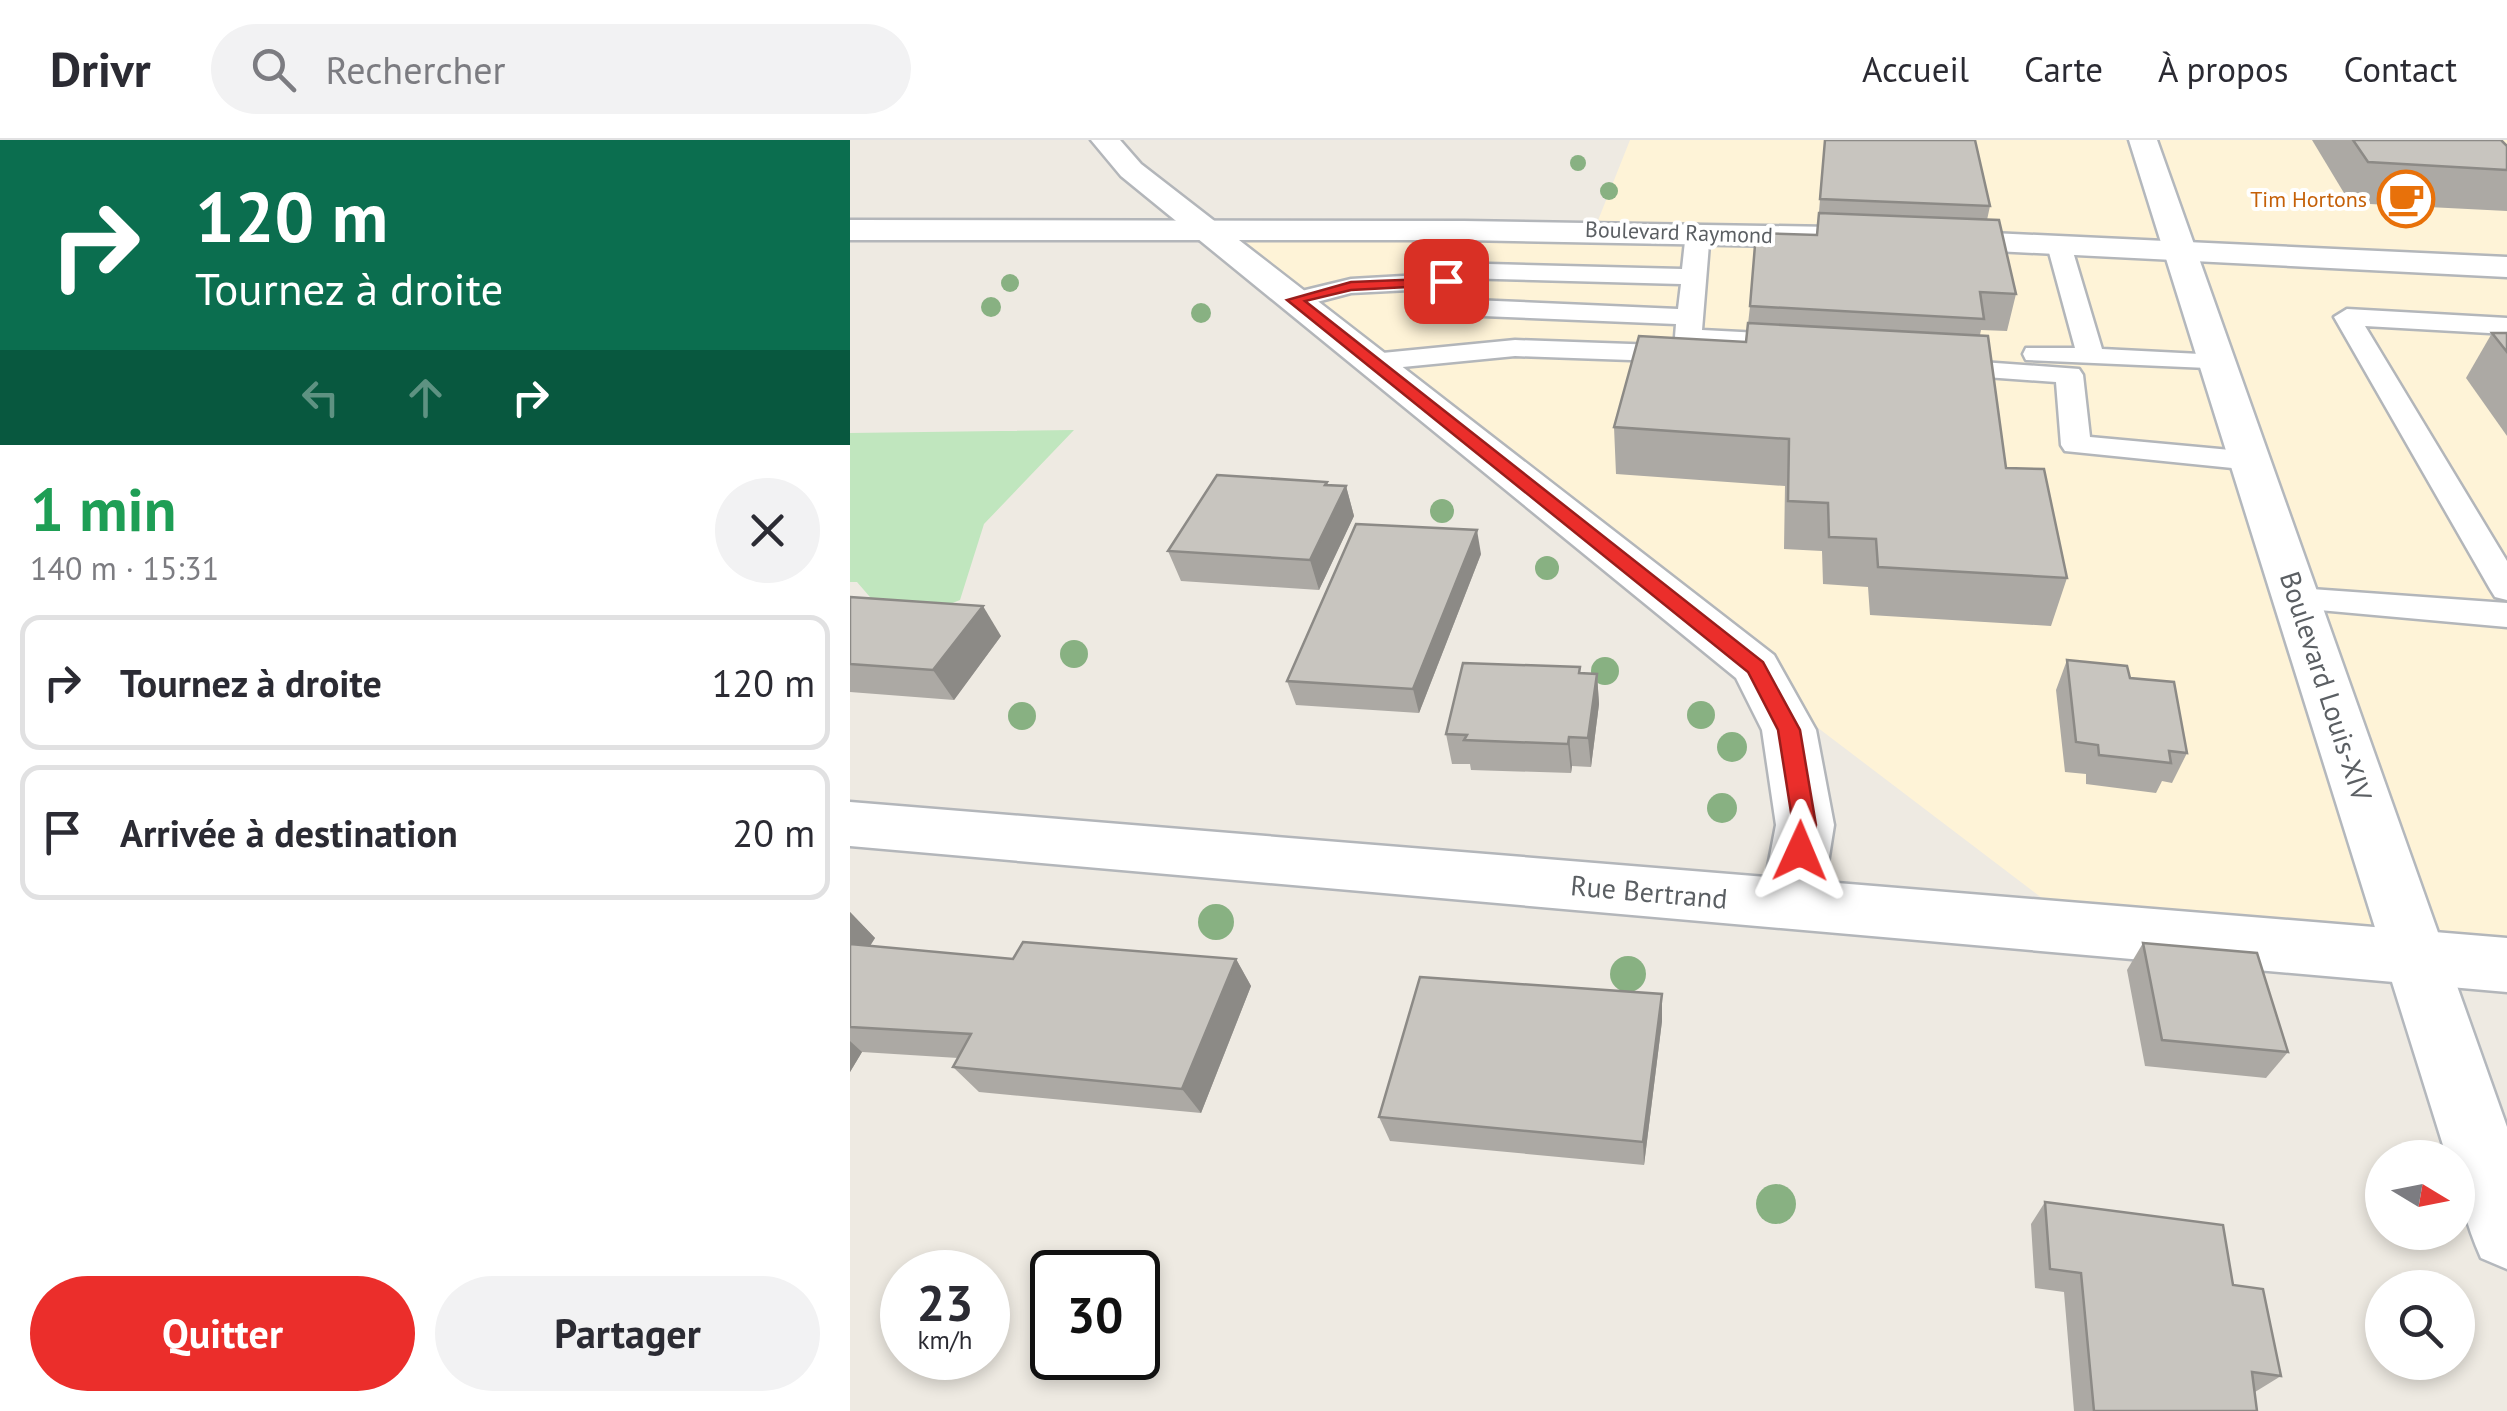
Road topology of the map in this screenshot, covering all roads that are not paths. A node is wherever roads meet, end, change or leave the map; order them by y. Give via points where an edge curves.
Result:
1 (1105, 140) edge
2 (2143, 140) edge
3 (850, 230) edge
4 (1209, 232) junction
5 (1698, 232) junction
6 (2059, 246) junction
7 (2183, 250) junction
8 (2507, 267) edge
9 (1694, 277) junction
10 (1446, 281) junction
11 (1294, 300) junction
12 (1690, 318) junction
13 (2507, 326) edge
14 (2091, 357) junction
15 (1372, 362) junction
16 (2220, 363) junction
17 (2252, 461) junction
18 (2507, 588) edge
19 (2297, 599) junction
20 (2507, 615) edge
21 (850, 824) edge
22 (1791, 904) junction
23 (2416, 959) junction
24 (2507, 965) edge
25 (2507, 1232) edge

1 - 4 street via 1131,170
2 - 7 street, Boulevard Louis-XIV
3 - 4 street, Boulevard Raymond
4 - 5 street, Boulevard Raymond
4 - 11 street
5 - 6 street, Boulevard Raymond
5 - 9 lane
6 - 7 street, Boulevard Raymond
6 - 14 lane
7 - 8 street, Boulevard Raymond
7 - 16 street, Boulevard Louis-XIV
9 - 10 lane via 1452,270
9 - 12 lane
10 - 11 lane via 1351,286
10 - 12 lane via 1433,306
11 - 15 street
12 - 15 lane via 1688,337 1820,352 1516,348
13 - 18 lane via 2347,317
14 - 16 lane
14 - 17 lane via 1916,357 2069,375 2076,445
15 - 22 street via 1756,668 1789,730 1804,825
16 - 17 street, Boulevard Louis-XIV
17 - 19 street, Boulevard Louis-XIV
19 - 20 lane
19 - 23 street, Boulevard Louis-XIV
21 - 22 street, Rue Bertrand
22 - 23 street, Rue Bertrand
23 - 24 street, Rue Bertrand
23 - 25 street, Boulevard Louis-XIV

